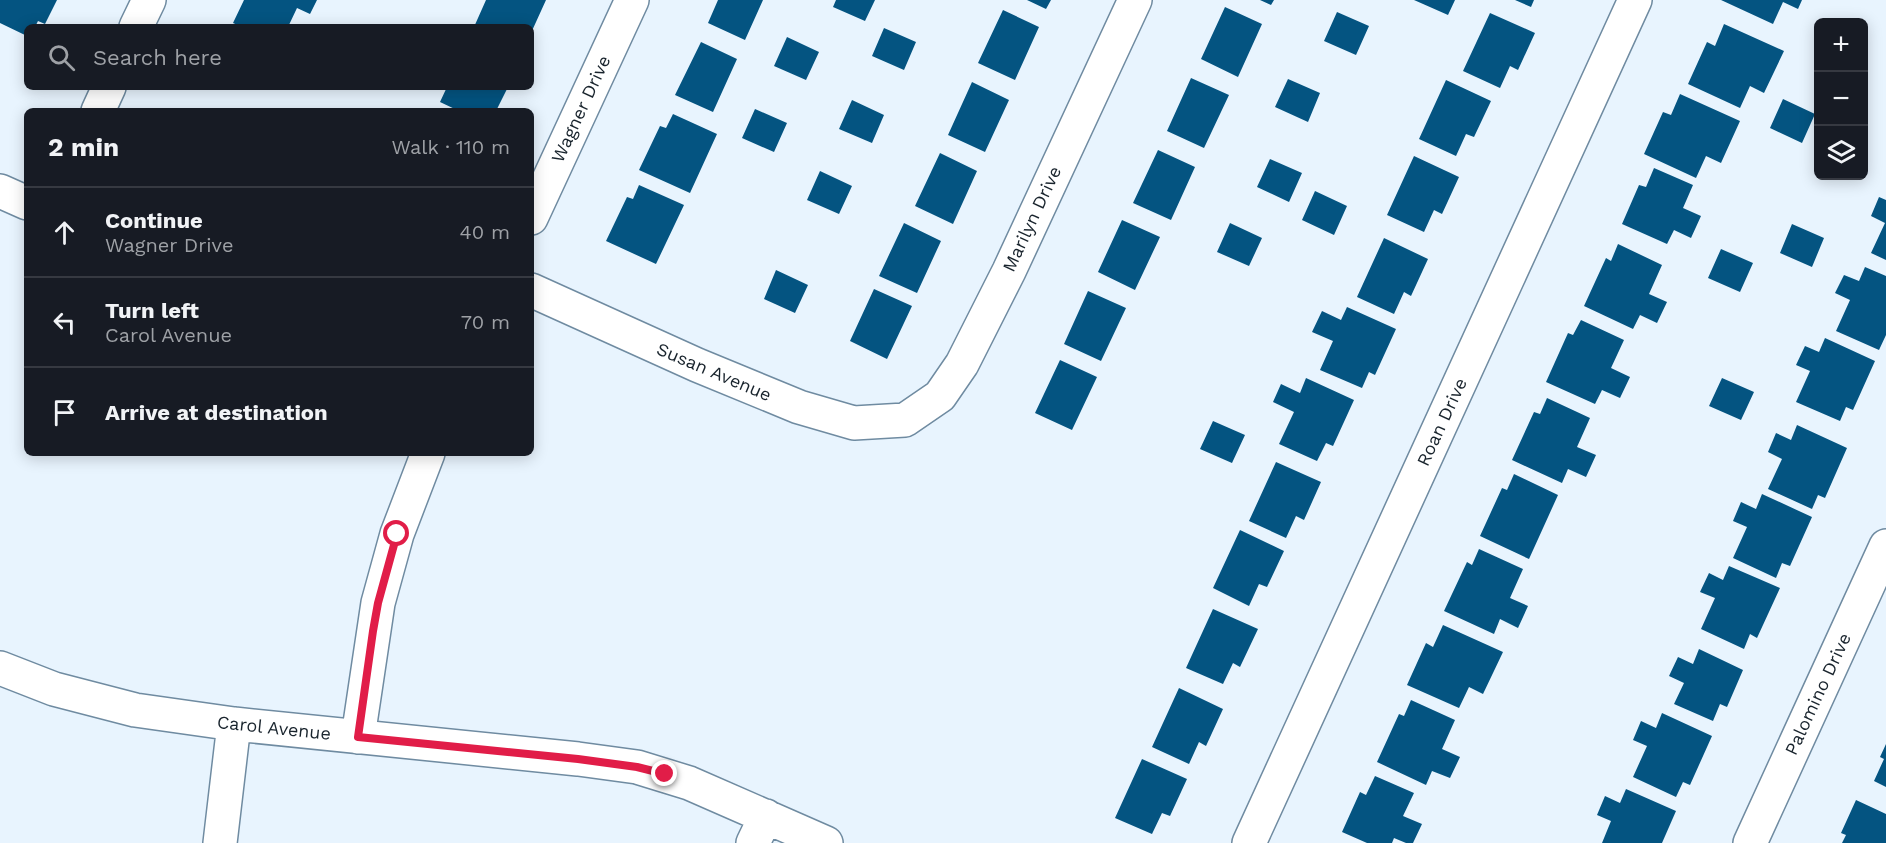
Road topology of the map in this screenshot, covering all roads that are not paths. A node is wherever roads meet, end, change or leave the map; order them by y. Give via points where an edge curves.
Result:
1 (149, 0) edge
2 (632, 0) edge
3 (1135, 0) edge
4 (1635, 0) edge
5 (137, 24) edge
6 (108, 90) edge
7 (99, 108) edge
8 (0, 191) edge
9 (24, 202) edge
10 (534, 212) edge
11 (534, 291) edge
12 (905, 420) joint
13 (427, 456) edge
14 (1886, 546) edge
15 (0, 668) edge
16 (234, 724) junction
17 (358, 737) junction
18 (759, 829) edge
19 (220, 843) edge
20 (826, 843) edge
21 (1250, 843) edge
22 (1749, 843) edge

1 - 5 street
2 - 10 street, Wagner Drive
3 - 12 street, Marilyn Drive via 962,364 940,396
4 - 21 street, Roan Drive
6 - 7 street
8 - 9 street
11 - 12 street, Susan Avenue via 799,407 854,423
13 - 17 street via 397,534 378,603
14 - 22 street, Palomino Drive
15 - 16 street, Carol Avenue via 54,689 112,705
16 - 17 street, Carol Avenue
16 - 19 street
17 - 18 street, Carol Avenue via 637,767 689,783
18 - 20 street, Carol Avenue

